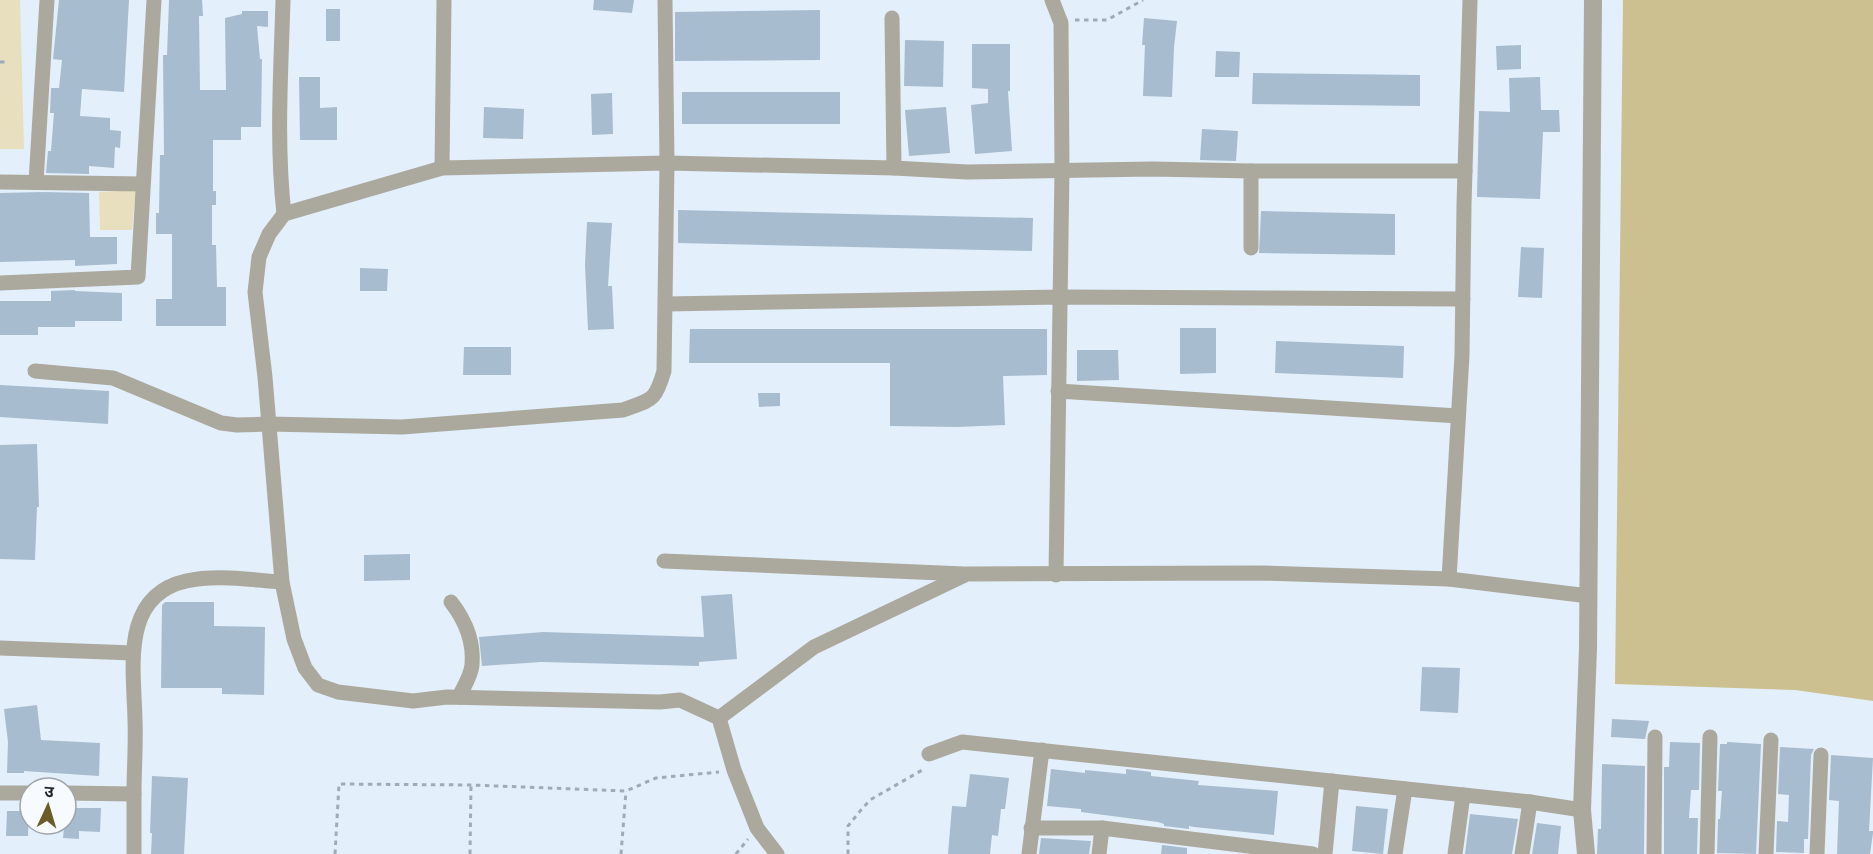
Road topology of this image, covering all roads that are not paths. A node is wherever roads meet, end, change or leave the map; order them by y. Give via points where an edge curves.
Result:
1 (47, 0) edge
2 (154, 0) edge
3 (284, 0) edge
4 (444, 0) edge
5 (665, 0) edge
6 (1052, 0) edge
7 (1470, 0) edge
8 (1593, 0) edge
9 (892, 18) dead end
10 (668, 164) junction
11 (442, 168) junction
12 (894, 168) junction
13 (1062, 170) junction
14 (1251, 171) junction
15 (1465, 171) junction
16 (0, 182) edge
17 (36, 182) junction
18 (142, 184) junction
19 (284, 214) junction
20 (1251, 248) dead end
21 (0, 283) edge
22 (1060, 297) junction
23 (1463, 299) junction
24 (666, 304) junction
25 (35, 371) dead end
26 (1058, 391) junction
27 (1458, 416) junction
28 (269, 424) junction
29 (664, 561) dead end
30 (967, 574) junction
31 (1056, 575) junction
32 (1449, 579) junction
33 (282, 582) junction
34 (1589, 596) junction
35 (451, 602) dead end
36 (0, 648) edge
37 (133, 653) junction
38 (459, 697) junction
39 (719, 718) junction
40 (1655, 737) dead end
41 (1710, 737) dead end
42 (1771, 740) dead end
43 (1042, 750) junction
44 (929, 754) road end
45 (1821, 755) dead end
46 (1332, 781) junction
47 (1405, 789) junction
48 (0, 793) edge
49 (18, 793) edge
50 (78, 793) edge
51 (134, 794) junction
52 (1463, 795) junction
53 (1530, 802) junction
54 (1582, 810) junction
55 (1031, 828) junction
56 (1102, 828) junction
57 (134, 854) edge
58 (777, 854) edge
59 (1029, 854) edge
60 (1099, 854) edge
61 (1313, 854) edge
62 (1325, 854) edge
63 (1395, 854) edge
64 (1455, 854) edge
65 (1522, 854) edge
66 (1586, 854) edge
67 (1654, 854) edge
68 (1707, 854) edge
69 (1766, 854) edge
70 (1817, 854) edge

1 - 17 street
2 - 18 street
3 - 19 street via 280,181
4 - 11 street
5 - 10 street
6 - 13 street via 1061,23
7 - 15 street
8 - 34 street
9 - 12 street
10 - 11 street
10 - 12 street
10 - 24 street
11 - 19 street
12 - 13 street via 967,172
13 - 14 street
13 - 22 street
14 - 15 street
14 - 20 street
15 - 23 street
16 - 17 street
17 - 18 street
18 - 21 street via 138,277
19 - 28 street via 269,234 260,257 255,292
22 - 23 street
22 - 24 street
22 - 26 street
23 - 27 street
24 - 28 street via 664,371 658,391 649,400 623,410 402,427
25 - 28 street via 113,378 221,423
26 - 27 street
26 - 31 street
27 - 32 street
28 - 33 street
29 - 30 street
30 - 31 street
30 - 39 street via 814,647
31 - 32 street via 1262,573
32 - 34 street
33 - 37 street via 217,577 185,581 164,590 148,603 137,629
33 - 38 street via 294,639 305,668 318,685 338,692 413,701
34 - 54 street
35 - 38 street via 470,635 472,667
36 - 37 street
37 - 51 street
38 - 39 street via 680,700
39 - 58 street via 757,828
40 - 67 street
41 - 68 street
42 - 69 street
43 - 44 street via 963,742
43 - 46 street
43 - 55 street
45 - 70 street
46 - 47 street
46 - 62 street
47 - 52 street
47 - 63 street
48 - 49 street
50 - 51 street
51 - 57 street
52 - 53 street
52 - 64 street
53 - 54 street
53 - 65 street
54 - 66 street
55 - 56 street
55 - 59 street
56 - 60 street
56 - 61 street

